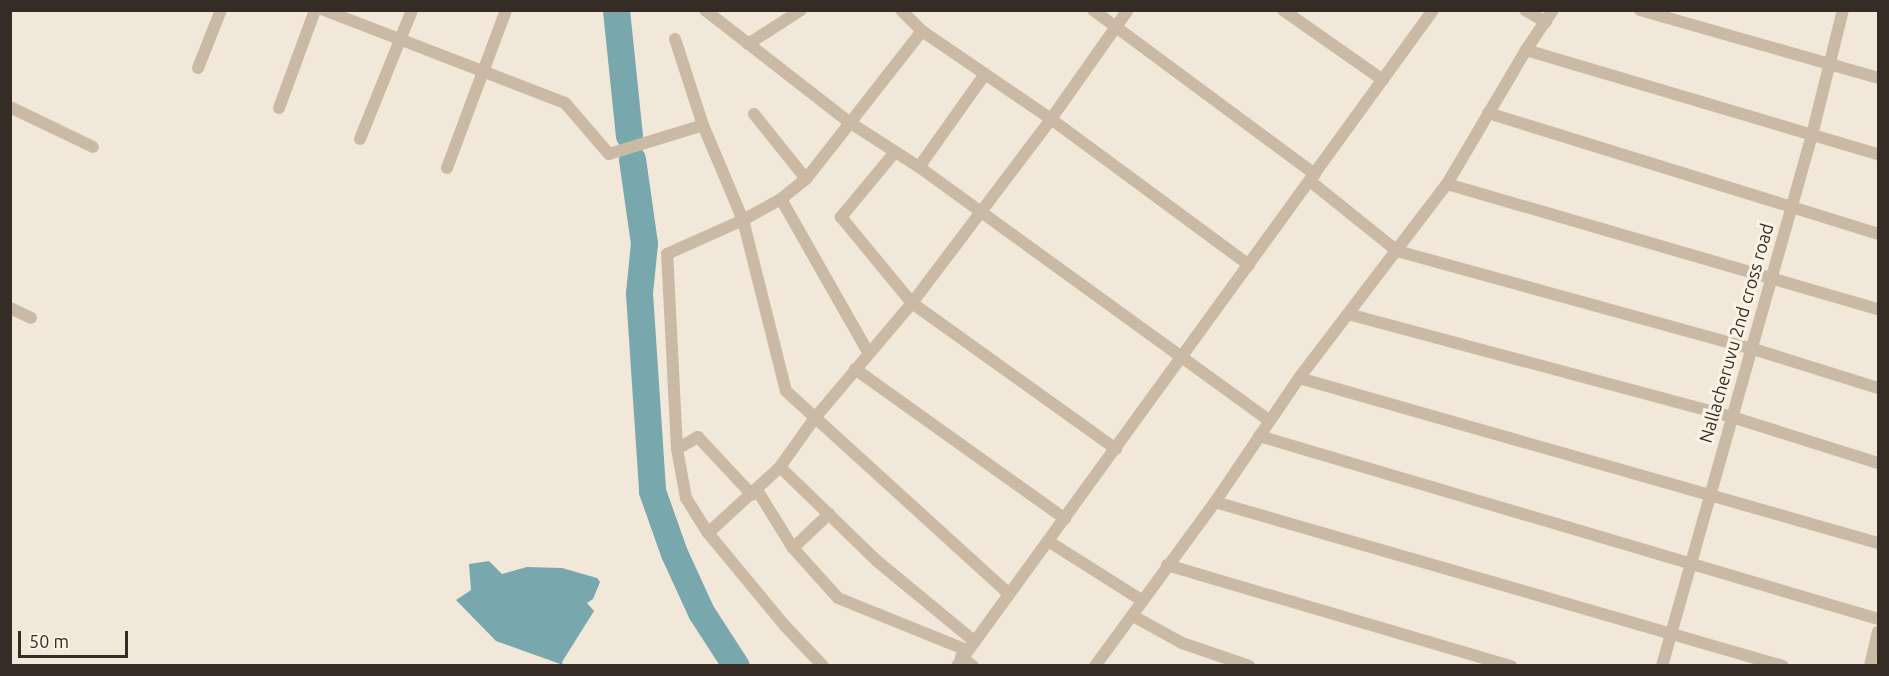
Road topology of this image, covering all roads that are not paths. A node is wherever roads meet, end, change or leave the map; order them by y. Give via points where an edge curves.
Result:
1 (221, 10) edge
2 (315, 10) edge
3 (324, 10) edge
4 (412, 10) edge
5 (506, 10) edge
6 (705, 10) edge
7 (801, 10) edge
8 (901, 10) edge
9 (1093, 10) edge
10 (1128, 10) edge
11 (1432, 10) edge
12 (1526, 10) edge
13 (1553, 10) edge
14 (1640, 10) edge
15 (1843, 10) edge
16 (1288, 12) edge
17 (1546, 22) junction
18 (1115, 26) junction
19 (922, 31) junction
20 (675, 39) dead end
21 (401, 40) junction
22 (748, 44) junction
23 (1526, 50) junction
24 (1830, 64) junction
25 (198, 68) dead end
26 (483, 72) junction
27 (985, 74) junction
28 (1878, 78) edge
29 (1383, 80) junction
30 (10, 107) edge
31 (279, 108) dead end
32 (1488, 113) junction
33 (754, 114) dead end
34 (1051, 119) junction
35 (849, 122) junction
36 (703, 125) junction
37 (1812, 135) junction
38 (360, 139) dead end
39 (93, 147) dead end
40 (894, 152) junction
41 (1878, 154) edge
42 (919, 167) junction
43 (447, 168) dead end
44 (1312, 178) junction
45 (806, 179) junction
46 (1447, 184) junction
47 (781, 199) junction
48 (1791, 208) junction
49 (981, 212) junction
50 (743, 220) junction
51 (1878, 234) edge
52 (1397, 251) junction
53 (1249, 265) junction
54 (1770, 278) junction
55 (912, 303) junction
56 (10, 308) edge
57 (1878, 309) edge
58 (1348, 314) junction
59 (31, 318) dead end
60 (1750, 348) junction
61 (869, 354) junction
62 (1183, 356) junction
63 (855, 369) junction
64 (1299, 378) junction
65 (1878, 388) edge
66 (1732, 417) junction
67 (814, 419) junction
68 (1269, 420) junction
69 (1259, 436) junction
70 (1116, 448) junction
71 (677, 449) junction
72 (1878, 463) edge
73 (780, 467) junction
74 (754, 493) junction
75 (1709, 493) junction
76 (1215, 502) junction
77 (829, 514) junction
78 (1065, 519) junction
79 (708, 532) junction
80 (1048, 541) junction
81 (1878, 543) edge
82 (794, 549) junction
83 (1167, 565) junction
84 (1690, 566) junction
85 (1009, 594) junction
86 (1143, 601) junction
87 (1132, 616) junction
88 (1878, 619) edge
89 (1878, 632) edge
90 (1671, 633) junction
91 (965, 653) edge
92 (823, 666) edge
93 (973, 666) edge
94 (1095, 666) edge
95 (1250, 666) edge
96 (1511, 666) edge
97 (1662, 666) edge
98 (1783, 666) edge
99 (1870, 666) edge

1 - 25 street
2 - 31 street
3 - 21 street
4 - 21 street
5 - 26 street
6 - 22 street
7 - 22 street
8 - 19 street
9 - 18 street
10 - 18 street
11 - 29 street
12 - 17 street
13 - 17 street
14 - 24 street
15 - 24 street, Nallacheruvu 2nd cross road
16 - 29 street
17 - 23 street
18 - 34 street
18 - 44 street
19 - 27 street
19 - 35 street
20 - 36 street
21 - 26 street
21 - 38 street
22 - 35 street
23 - 32 street
23 - 37 street
24 - 28 street
24 - 37 street, Nallacheruvu 2nd cross road
26 - 36 street via 565,104 609,154
26 - 43 street
27 - 34 street
27 - 42 street
29 - 44 street
30 - 39 street
32 - 46 street
32 - 48 street
33 - 45 street
34 - 49 street
34 - 53 street
35 - 40 street
35 - 45 street
36 - 50 street
37 - 41 street
37 - 48 street, Nallacheruvu 2nd cross road
40 - 42 street
40 - 55 street via 841,217
42 - 49 street
44 - 52 street
44 - 53 street
45 - 47 street
46 - 52 street
46 - 54 street
47 - 50 street
47 - 61 street
48 - 51 street
48 - 54 street, Nallacheruvu 2nd cross road
49 - 55 street
49 - 62 street
50 - 67 street via 786,391
50 - 71 street via 666,254
52 - 58 street
52 - 60 street
53 - 62 street
54 - 57 street
54 - 60 street, Nallacheruvu 2nd cross road
55 - 61 street
55 - 70 street
56 - 59 street
58 - 64 street
58 - 66 street
60 - 65 street
60 - 66 street, Nallacheruvu 2nd cross road
61 - 63 street
62 - 68 street
62 - 70 street
63 - 67 street
63 - 78 street
64 - 68 street
64 - 75 street
66 - 72 street
66 - 75 street, Nallacheruvu 2nd cross road
67 - 73 street
67 - 85 street
68 - 69 street
69 - 76 street
69 - 84 street
70 - 78 street
71 - 74 street via 698,437
71 - 79 street via 686,498
73 - 74 street
73 - 77 street
74 - 79 street
74 - 82 street
75 - 81 street
75 - 84 street, Nallacheruvu 2nd cross road
76 - 83 street
76 - 90 street
77 - 82 street
77 - 91 street
78 - 80 street
79 - 92 street
80 - 85 street
80 - 86 street
82 - 91 street via 838,598
83 - 86 street
83 - 96 street
84 - 88 street
84 - 90 street, Nallacheruvu 2nd cross road
85 - 91 street
86 - 87 street
87 - 94 street
87 - 95 street via 1182,643
89 - 99 street
90 - 97 street, Nallacheruvu 2nd cross road
90 - 98 street
91 - 93 street

